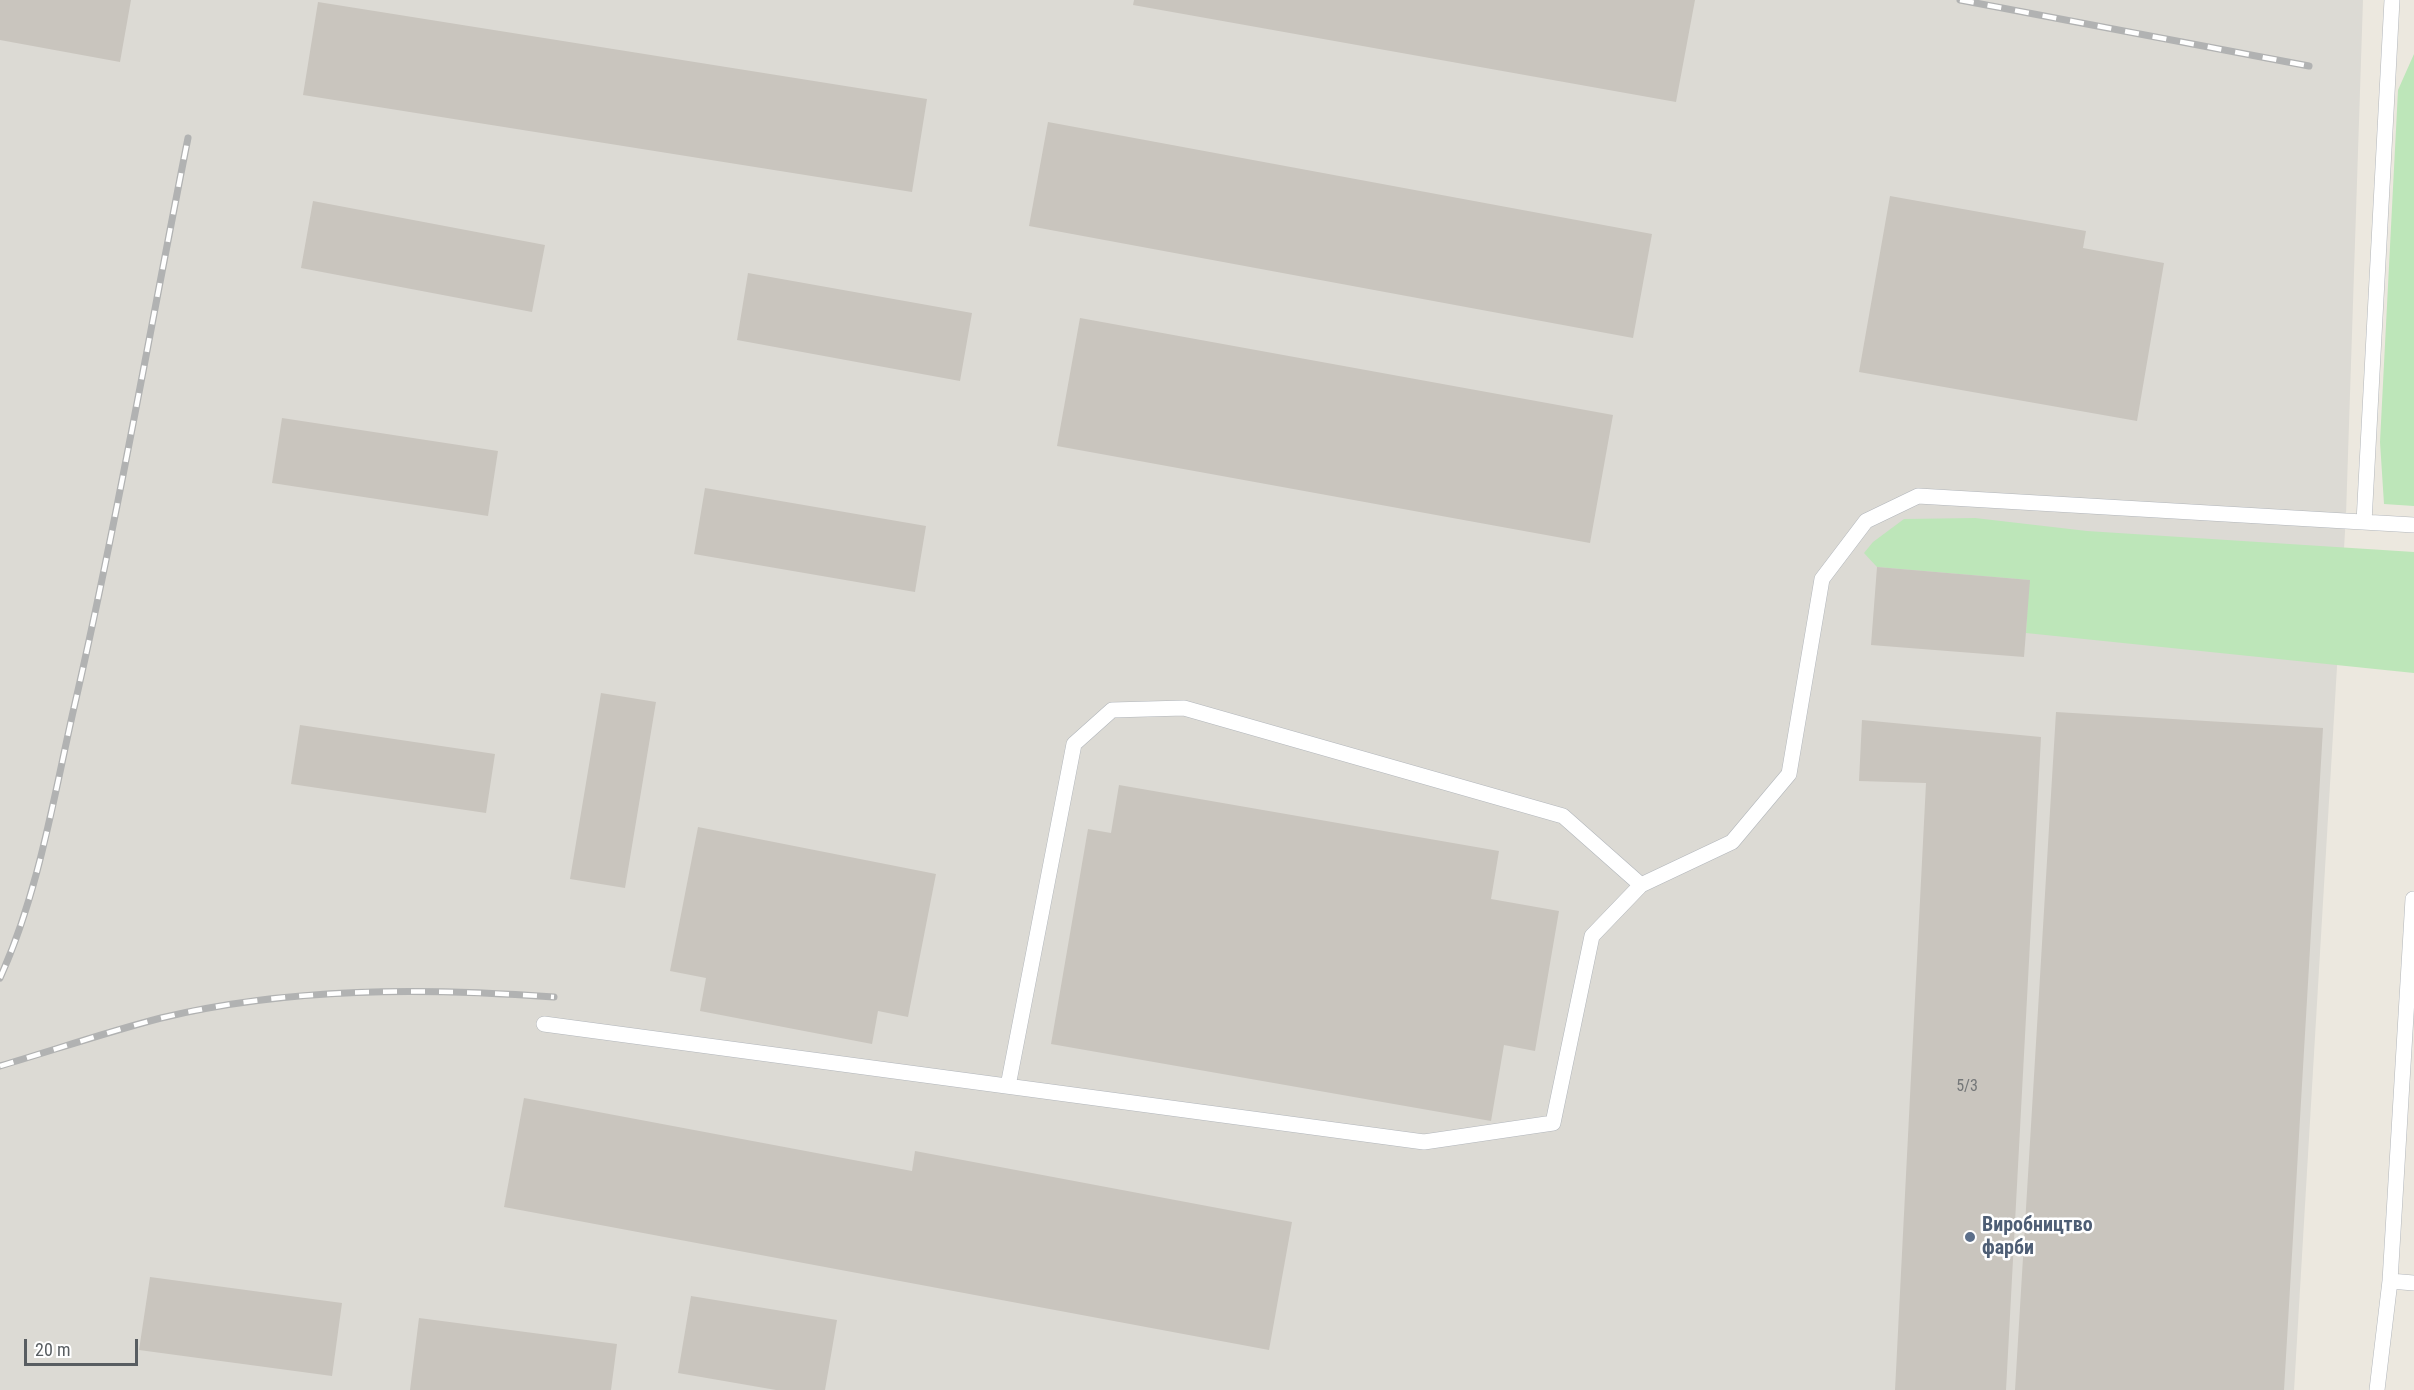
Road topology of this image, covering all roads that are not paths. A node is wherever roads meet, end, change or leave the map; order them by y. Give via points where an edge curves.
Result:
1 (2392, 0) edge
2 (2364, 522) junction
3 (2414, 525) edge
4 (1641, 885) junction
5 (2413, 899) edge
6 (544, 1024) dead end
7 (1008, 1086) junction
8 (2390, 1281) junction
9 (2414, 1283) edge
10 (2377, 1390) edge

1 - 2 lane
2 - 3 lane
2 - 4 lane via 1918,496 1866,521 1822,579 1789,774 1732,842
4 - 7 lane via 1592,936 1553,1123 1424,1142
4 - 7 lane via 1563,816 1184,708 1112,710 1074,744
5 - 8 lane
6 - 7 lane
8 - 9 lane
8 - 10 lane

